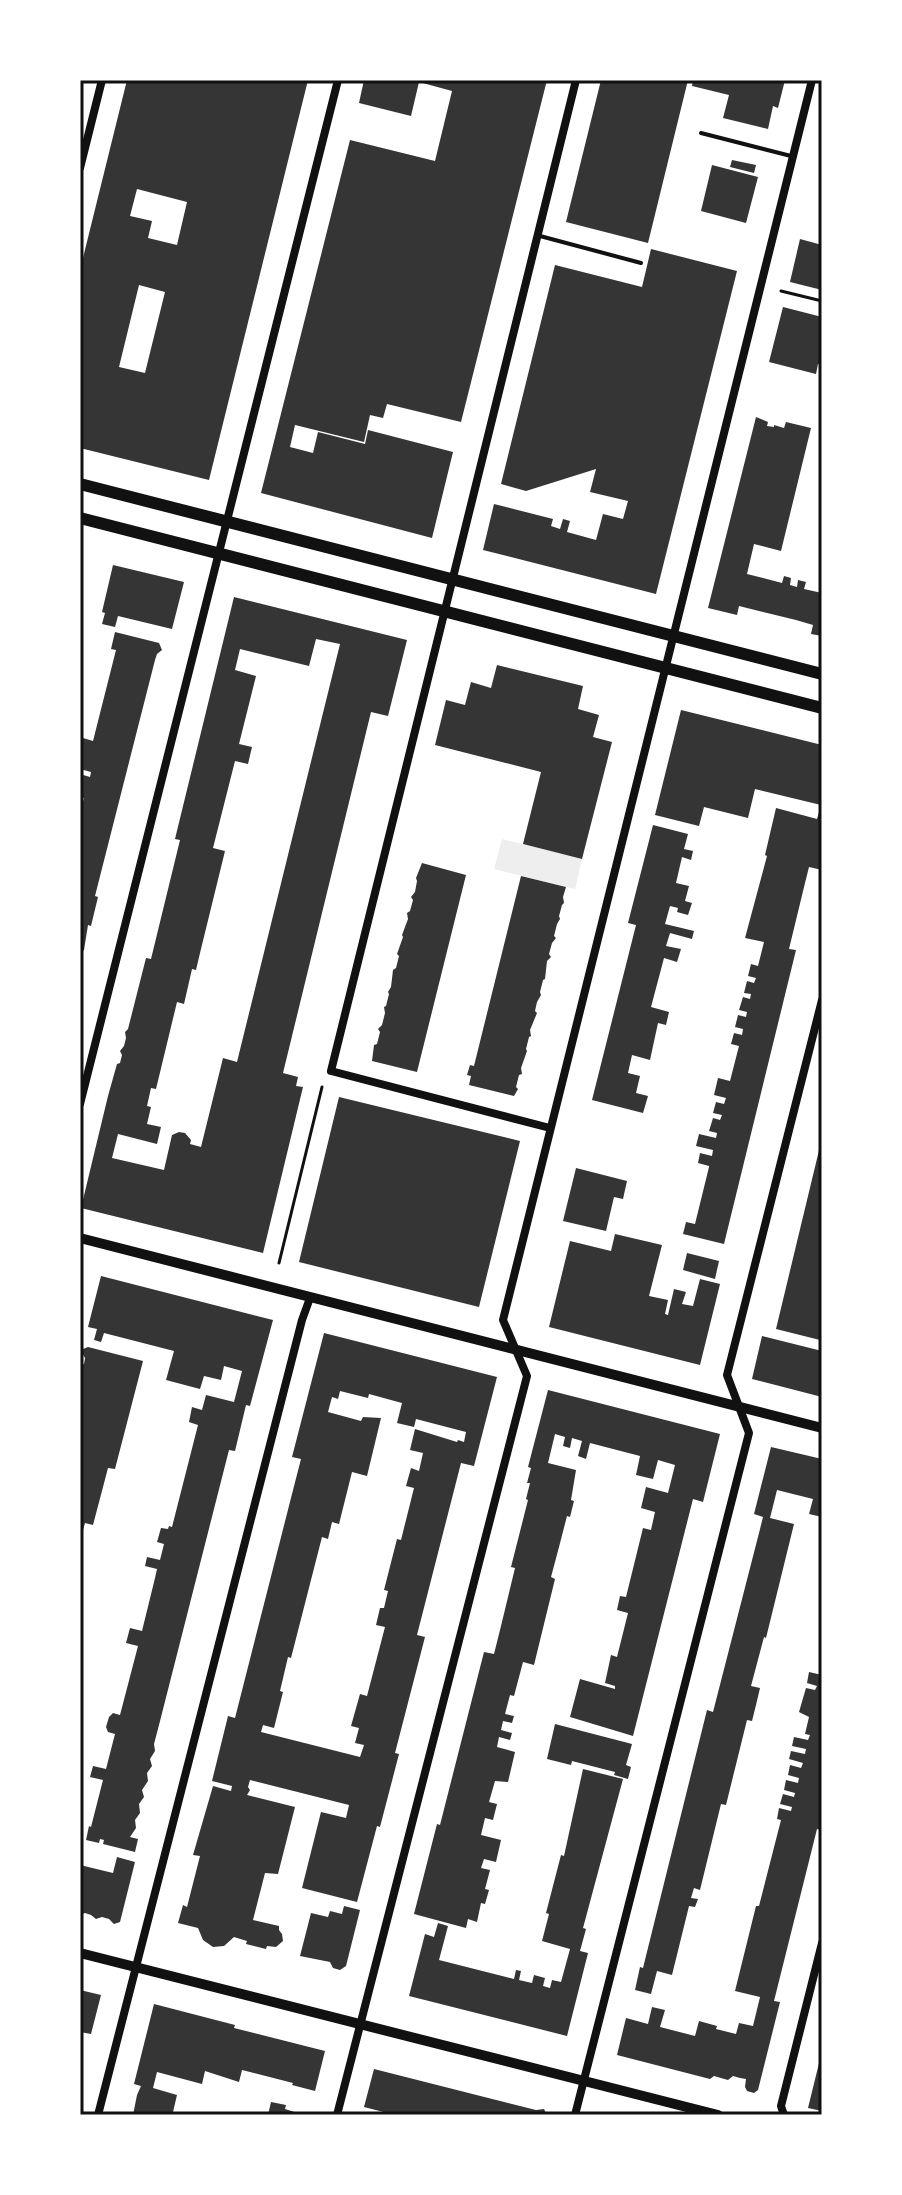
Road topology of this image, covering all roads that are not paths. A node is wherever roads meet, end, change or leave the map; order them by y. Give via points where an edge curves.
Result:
1 (102, 80) edge
2 (338, 80) edge
3 (576, 80) edge
4 (812, 80) edge
5 (701, 133) dead end
6 (793, 157) junction
7 (80, 168) edge
8 (537, 235) junction
9 (641, 263) dead end
10 (80, 484) edge
11 (80, 518) edge
12 (228, 522) junction
13 (220, 554) junction
14 (452, 579) junction
15 (444, 611) junction
16 (673, 635) junction
17 (665, 667) junction
18 (822, 674) edge
19 (822, 708) edge
20 (822, 1000) edge
21 (80, 1104) edge
22 (550, 1128) junction
23 (80, 1238) edge
24 (310, 1298) junction
25 (515, 1350) junction
26 (738, 1407) junction
27 (822, 1428) edge
28 (822, 1943) edge
29 (80, 1953) edge
30 (136, 1967) junction
31 (360, 2024) junction
32 (584, 2081) junction
33 (98, 2115) edge
34 (337, 2115) edge
35 (575, 2115) edge
36 (718, 2115) edge
37 (784, 2115) edge

1 - 7 street
2 - 12 street
3 - 8 street
4 - 6 street
5 - 6 lane
6 - 16 street
8 - 9 lane
8 - 14 street
10 - 12 main road
11 - 13 main road
12 - 13 street
12 - 14 main road
13 - 15 main road
13 - 21 street
14 - 15 street
14 - 16 main road
15 - 17 main road
15 - 22 street via 331,1071
16 - 17 street
16 - 18 main road
17 - 19 main road
17 - 22 street
20 - 26 street via 727,1375
22 - 25 street via 503,1320
23 - 24 street
24 - 25 street
24 - 30 street
25 - 26 street
25 - 31 street via 527,1376
26 - 27 street
26 - 32 street via 749,1433
28 - 37 street via 781,2106
29 - 30 street
30 - 31 street
30 - 33 street
31 - 32 street
31 - 34 street
32 - 35 street
32 - 36 street

